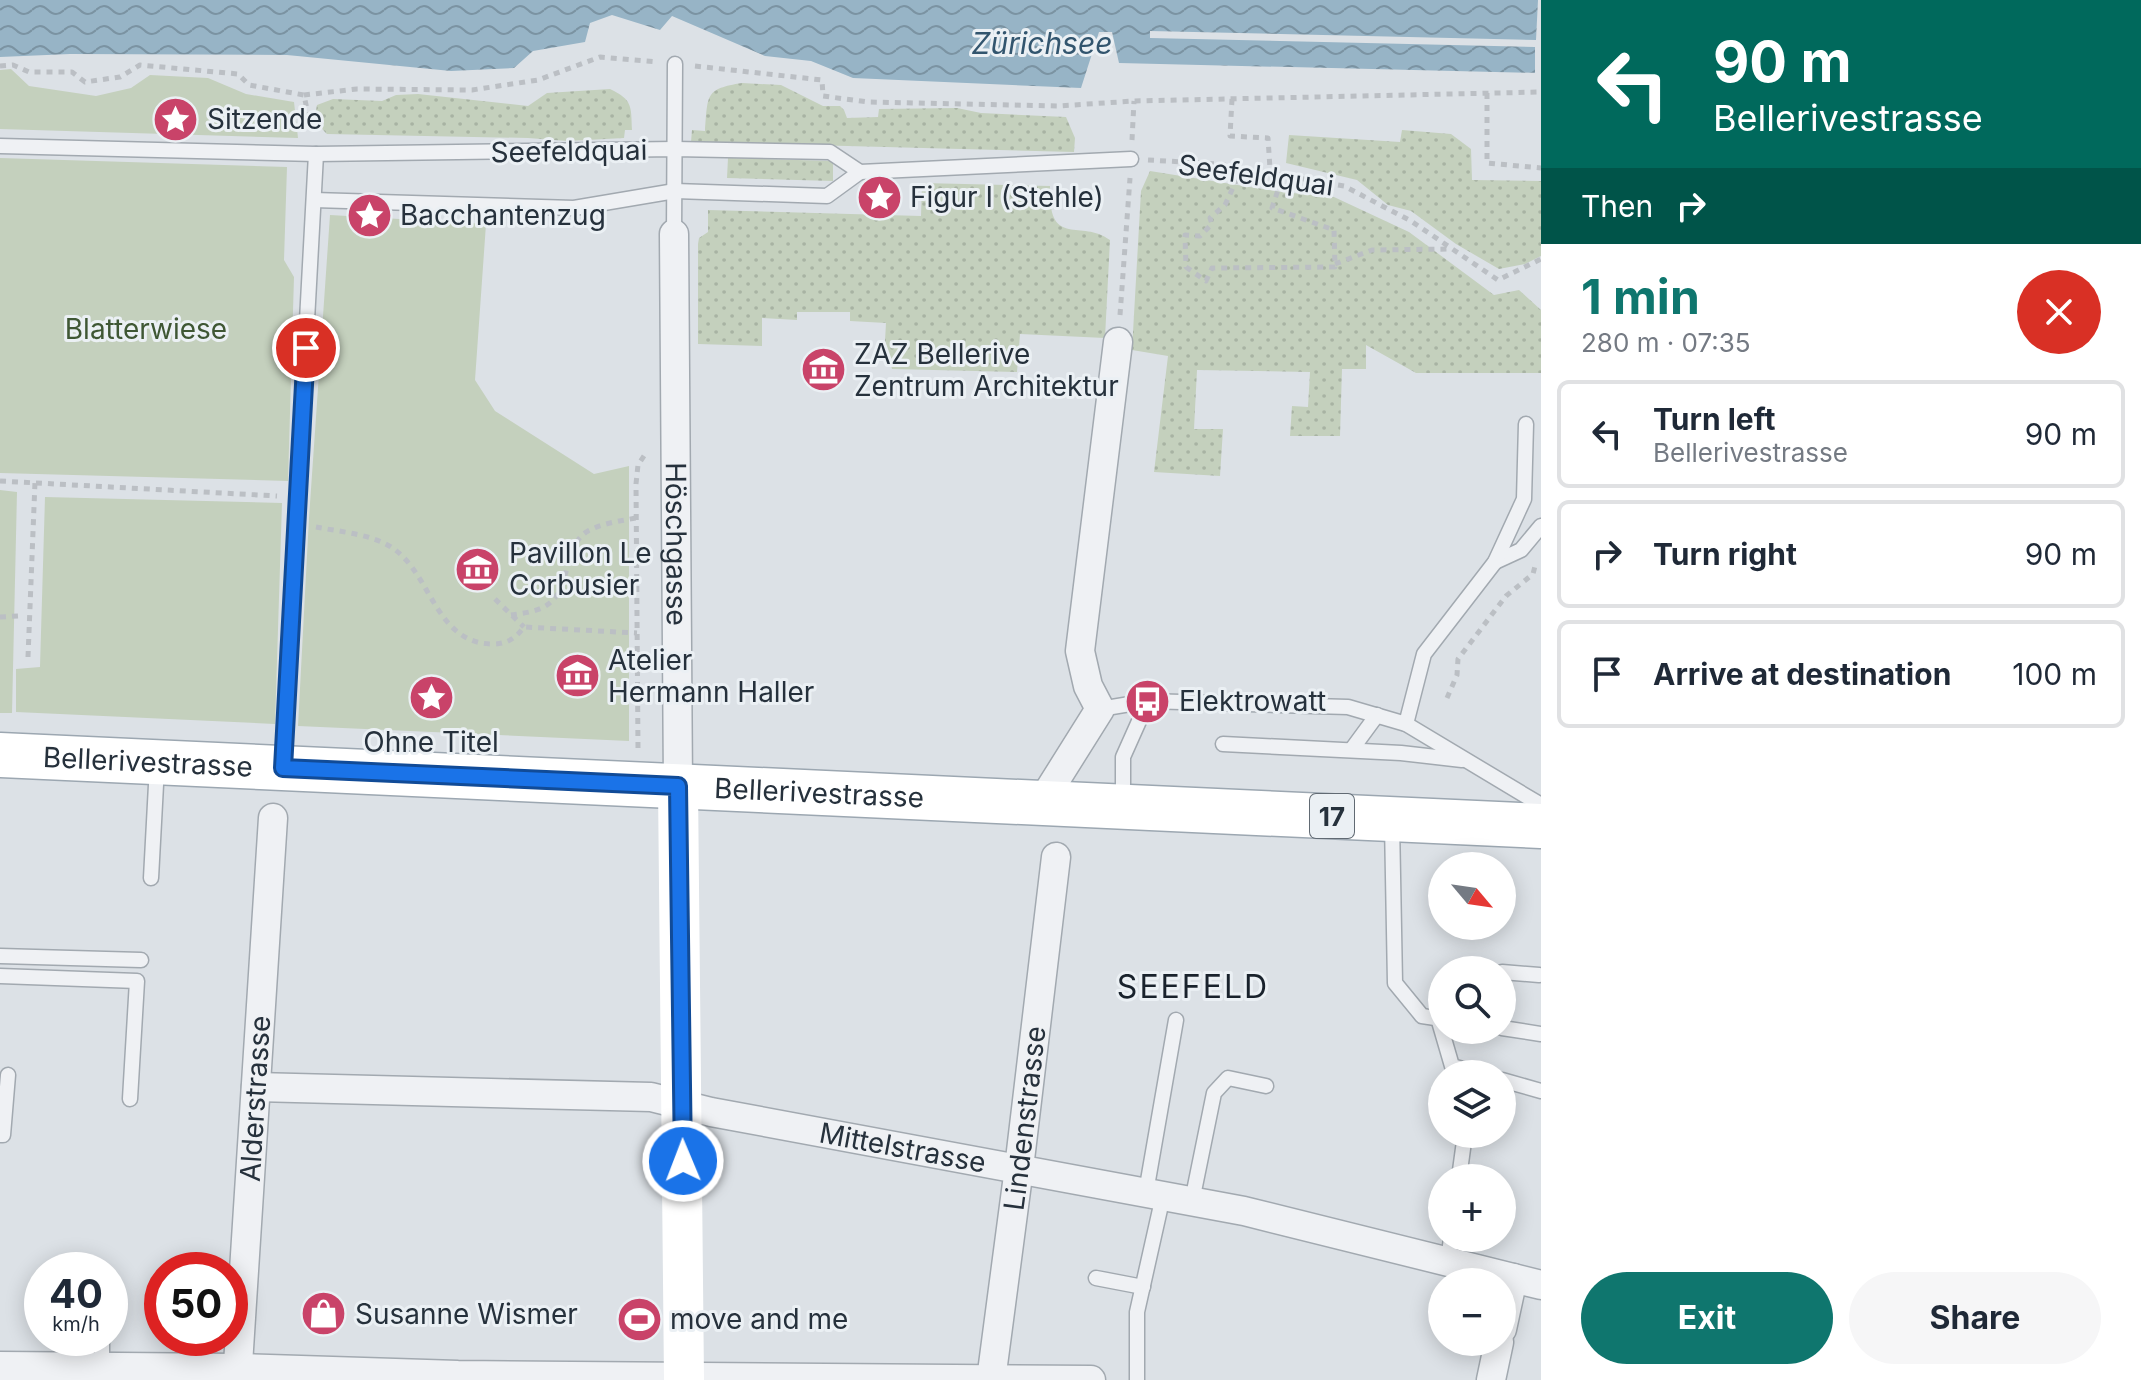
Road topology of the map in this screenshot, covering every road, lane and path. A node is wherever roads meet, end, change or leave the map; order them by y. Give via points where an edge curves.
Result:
1 (675, 64) junction
2 (0, 66) edge
3 (1541, 92) edge
4 (1487, 93) junction
5 (304, 95) junction
6 (1232, 99) junction
7 (1134, 101) junction
8 (0, 146) edge
9 (675, 149) junction
10 (316, 154) junction
11 (1131, 159) junction
12 (1242, 168) junction
13 (1541, 168) edge
14 (860, 172) junction
15 (1270, 172) junction
16 (675, 191) junction
17 (314, 200) junction
18 (674, 234) joint
19 (1453, 249) junction
20 (1541, 259) edge
21 (1335, 264) junction
22 (1118, 342) joint
23 (1526, 424) dead end
24 (649, 449) dead end
25 (0, 481) edge
26 (35, 482) junction
27 (298, 497) junction
28 (636, 518) junction
29 (296, 525) junction
30 (1541, 526) edge
31 (1536, 553) dead end
32 (1495, 562) junction
33 (495, 599) dead end
34 (511, 615) junction
35 (19, 616) dead end
36 (0, 617) edge
37 (524, 627) junction
38 (637, 633) junction
39 (28, 657) dead end
40 (1447, 698) dead end
41 (1148, 701) junction
42 (1100, 709) junction
43 (1377, 715) junction
44 (1406, 724) junction
45 (1223, 744) dead end
46 (1352, 749) junction
47 (638, 753) dead end
48 (0, 755) edge
49 (157, 762) junction
50 (1471, 762) junction
51 (283, 768) junction
52 (678, 786) junction
53 (1041, 803) junction
54 (1541, 805) edge
55 (1123, 807) junction
56 (273, 818) dead end
57 (1391, 819) junction
58 (1541, 826) edge
59 (1056, 857) dead end
60 (151, 878) dead end
61 (0, 956) edge
62 (141, 960) dead end
63 (1516, 973) edge
64 (1539, 975) dead end
65 (0, 976) edge
66 (1428, 1017) edge
67 (1176, 1020) dead end
68 (1516, 1030) edge
69 (1541, 1034) edge
70 (8, 1075) dead end
71 (1516, 1084) edge
72 (1266, 1086) dead end
73 (256, 1087) junction
74 (1541, 1091) edge
75 (130, 1099) dead end
76 (682, 1105) junction
77 (0, 1135) edge
78 (1019, 1168) junction
79 (1154, 1194) junction
80 (1192, 1201) junction
81 (1428, 1246) edge
82 (1454, 1252) edge
83 (1490, 1268) edge
84 (1096, 1278) dead end
85 (1516, 1279) edge
86 (1541, 1285) edge
87 (1143, 1287) junction
88 (102, 1356) edge
89 (1496, 1356) edge
90 (0, 1366) edge
91 (102, 1367) junction
92 (238, 1374) edge
93 (458, 1377) edge
94 (684, 1378) edge
95 (991, 1379) edge
96 (1091, 1380) edge
97 (1137, 1380) edge
98 (1491, 1380) edge

1 - 5 path via 600,57 538,80 472,90 357,89
1 - 7 path via 822,80 823,96 868,102 1058,106
1 - 9 lane
2 - 5 path via 72,72 85,82 120,77 140,65 238,74 249,85
3 - 4 path
4 - 6 path
4 - 13 path via 1487,163
5 - 10 path
6 - 7 path
6 - 15 path via 1230,136 1268,138
7 - 11 path
8 - 10 lane, Seefeldquai
9 - 10 lane, Seefeldquai
9 - 14 lane, Seefeldquai via 830,152
9 - 16 lane
10 - 17 lane
11 - 12 path, Seefeldquai
11 - 14 lane
11 - 22 path
12 - 15 path, Seefeldquai
12 - 21 path via 1225,205 1210,218 1212,224 1200,236 1185,235 1186,267 1206,281 1212,268
14 - 16 lane via 827,196
15 - 19 path, Seefeldquai via 1344,186
15 - 21 path via 1278,190 1272,208 1334,230
16 - 17 lane via 574,208
16 - 18 lane
17 - 27 lane
18 - 52 street, Höschgasse
19 - 20 path, Seefeldquai via 1498,280
19 - 21 path via 1372,250
22 - 42 street via 1080,651
23 - 32 lane via 1524,499
24 - 28 path via 638,465
25 - 26 path
26 - 27 path
26 - 39 path
27 - 29 lane
28 - 34 path via 588,531 575,545 557,596 538,610
28 - 38 path
29 - 37 path via 375,540 396,550 449,625 473,640 497,644
29 - 51 lane
30 - 32 lane via 1521,550
31 - 40 path via 1533,574 1506,596 1458,659
32 - 44 lane via 1424,654
33 - 34 path
34 - 37 path
35 - 36 path
37 - 38 path
38 - 47 path
41 - 42 lane
41 - 43 lane via 1348,707
41 - 55 lane via 1123,757
42 - 53 street
43 - 44 lane
43 - 46 lane
44 - 50 lane
45 - 46 lane
46 - 50 lane
48 - 49 main road, Bellerivestrasse / 17
49 - 51 main road, Bellerivestrasse / 17
49 - 60 lane
50 - 54 lane
51 - 52 main road, Bellerivestrasse / 17
52 - 53 main road, Bellerivestrasse / 17
52 - 76 main road, Höschgasse
53 - 55 main road, Bellerivestrasse / 17
55 - 57 main road, Bellerivestrasse / 17
56 - 73 street, Alderstrasse
57 - 58 main road, Bellerivestrasse / 17
57 - 66 lane via 1395,983
59 - 78 street, Lindenstrasse
61 - 62 lane
63 - 64 lane
65 - 75 lane via 137,981
67 - 79 lane
68 - 69 lane
70 - 77 lane
71 - 74 lane
72 - 80 lane via 1228,1078 1214,1093
73 - 76 street, Mittelstrasse via 651,1097
73 - 92 street, Alderstrasse
76 - 78 street, Mittelstrasse
76 - 94 main road, Höschgasse
78 - 79 street, Mittelstrasse
78 - 95 street, Lindenstrasse
79 - 80 street, Mittelstrasse
79 - 87 lane
80 - 81 street, Mittelstrasse
82 - 83 street, Mittelstrasse
84 - 87 lane
85 - 86 street, Mittelstrasse
87 - 97 lane via 1137,1312
88 - 91 lane
89 - 98 street
90 - 91 street
91 - 92 street
92 - 93 street
93 - 94 street
94 - 95 street
95 - 96 street

